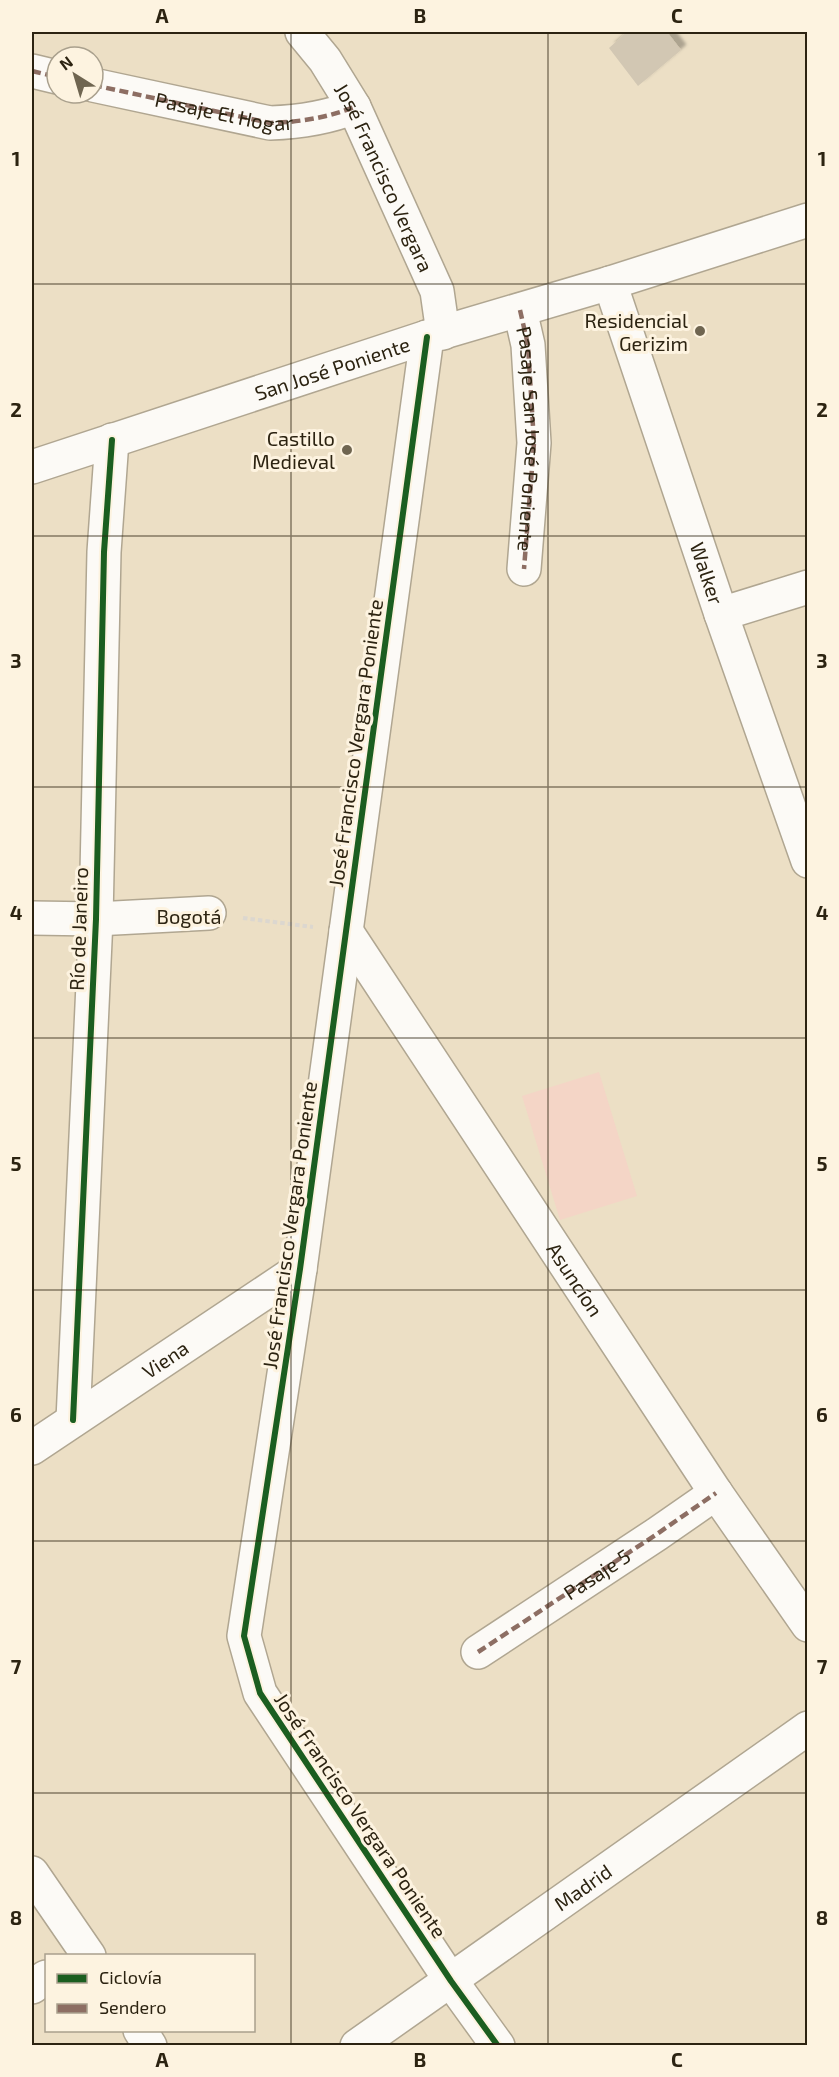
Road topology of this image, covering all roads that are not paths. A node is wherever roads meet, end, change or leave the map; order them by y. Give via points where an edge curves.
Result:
1 (302, 32) edge
2 (105, 88) edge
3 (354, 107) junction
4 (807, 220) edge
5 (610, 283) junction
6 (520, 310) junction
7 (435, 335) junction
8 (112, 440) junction
9 (32, 467) edge
10 (524, 569) dead end
11 (807, 587) edge
12 (721, 614) junction
13 (807, 861) edge
14 (209, 913) road end
15 (32, 918) edge
16 (96, 919) junction
17 (346, 931) junction
18 (300, 1269) junction
19 (73, 1420) junction
20 (32, 1448) edge
21 (716, 1493) junction
22 (807, 1625) edge
23 (478, 1652) dead end
24 (807, 1728) edge
25 (32, 1873) edge
26 (84, 1954) edge
27 (45, 1978) edge
28 (451, 1981) junction
29 (32, 1987) edge
30 (141, 2032) edge
31 (150, 2046) edge
32 (357, 2046) edge
33 (498, 2046) edge

1 - 3 street, José Francisco Vergara
2 - 3 street, Pasaje El Hogar via 270,123 295,122
3 - 7 street, José Francisco Vergara via 437,291
4 - 5 street, San José Poniente
5 - 6 street, San José Poniente
5 - 12 street, Walker
6 - 7 street, San José Poniente
6 - 10 street, Pasaje San José Poniente via 528,345 534,443
7 - 8 street, San José Poniente
7 - 17 street, José Francisco Vergara Poniente
8 - 9 street, San José Poniente
8 - 16 street, Río de Janeiro via 104,552
11 - 12 street
12 - 13 street, Walker
14 - 16 street, Bogotá
15 - 16 street, Bogotá
16 - 19 street, Río de Janeiro
17 - 18 street, José Francisco Vergara Poniente
17 - 21 street, Asuncíon
18 - 19 street, Viena
18 - 28 street, José Francisco Vergara Poniente via 244,1636 260,1693
19 - 20 street, Viena
21 - 22 street, Asuncíon
21 - 23 street, Pasaje 5
24 - 28 street, Madrid
25 - 26 street
27 - 29 street
28 - 32 street, Madrid
28 - 33 street, José Francisco Vergara Poniente
30 - 31 street

